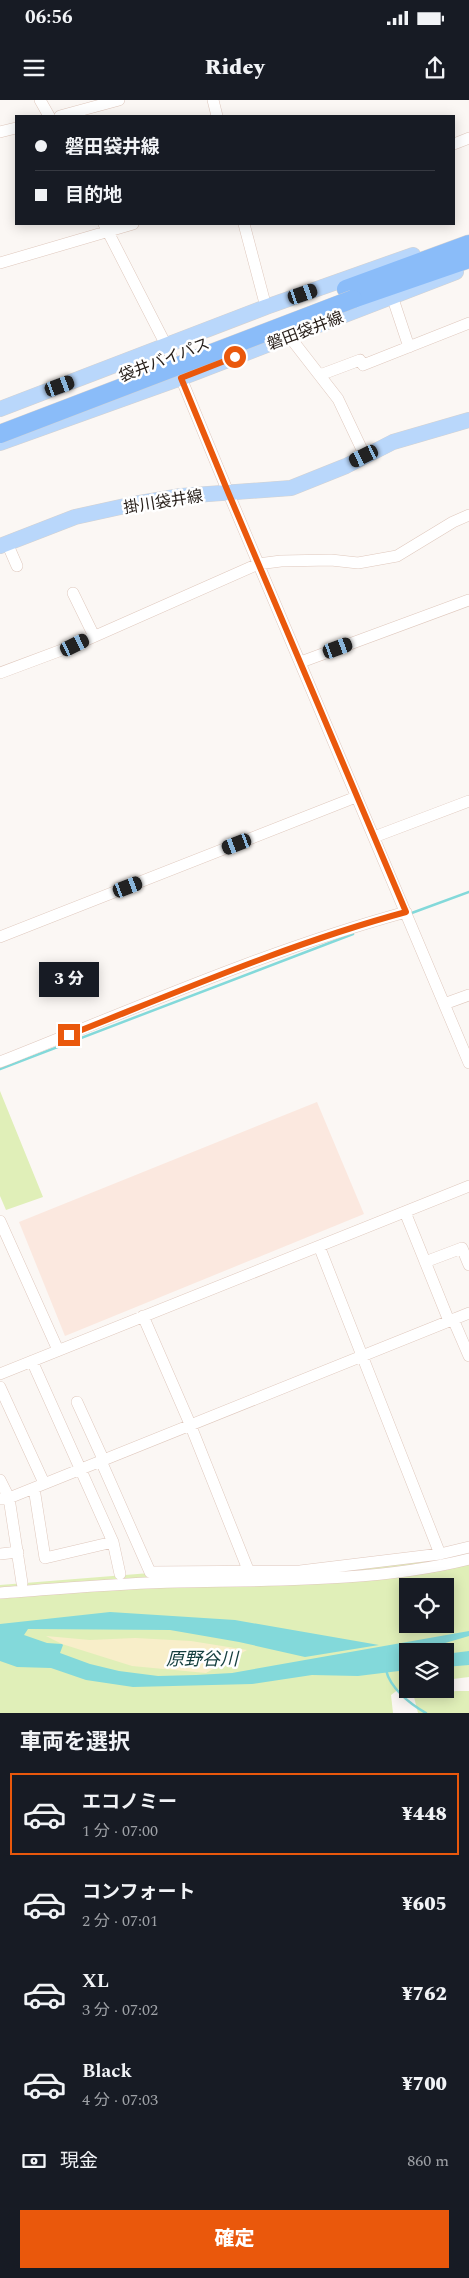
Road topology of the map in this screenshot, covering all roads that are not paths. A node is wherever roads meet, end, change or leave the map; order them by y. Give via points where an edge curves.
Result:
1 (40, 100) edge
2 (119, 100) edge
3 (213, 100) edge
4 (48, 115) edge
5 (64, 115) edge
6 (217, 115) edge
7 (15, 128) edge
8 (0, 132) edge
9 (469, 138) edge
10 (455, 144) edge
11 (126, 225) edge
12 (244, 225) edge
13 (106, 228) edge
14 (469, 236) edge
15 (469, 244) edge
16 (469, 259) edge
17 (0, 263) edge
18 (469, 267) edge
19 (350, 294) junction
20 (392, 296) junction
21 (266, 308) junction
22 (469, 323) edge
23 (289, 336) junction
24 (167, 347) junction
25 (409, 347) junction
26 (320, 375) junction
27 (181, 378) junction
28 (0, 409) edge
29 (469, 420) edge
30 (0, 422) edge
31 (0, 434) edge
32 (0, 443) edge
33 (364, 456) junction
34 (228, 492) junction
35 (469, 515) edge
36 (3, 544) edge
37 (258, 564) junction
38 (17, 566) dead end
39 (73, 593) dead end
40 (469, 600) edge
41 (94, 636) junction
42 (301, 662) junction
43 (0, 673) edge
44 (356, 797) junction
45 (469, 801) edge
46 (374, 837) junction
47 (406, 912) junction
48 (0, 937) edge
49 (469, 994) edge
50 (444, 1004) junction
51 (0, 1062) edge
52 (469, 1062) edge
53 (469, 1186) edge
54 (405, 1212) junction
55 (0, 1220) edge
56 (319, 1246) junction
57 (425, 1262) junction
58 (469, 1265) edge
59 (469, 1313) edge
60 (143, 1316) junction
61 (451, 1320) junction
62 (58, 1350) junction
63 (363, 1356) junction
64 (469, 1356) edge
65 (32, 1361) junction
66 (0, 1374) edge
67 (0, 1386) edge
68 (78, 1402) dead end
69 (190, 1424) junction
70 (102, 1460) junction
71 (80, 1469) junction
72 (0, 1480) edge
73 (39, 1486) junction
74 (5, 1498) edge
75 (113, 1542) junction
76 (469, 1547) edge
77 (18, 1552) junction
78 (0, 1554) edge
79 (440, 1554) junction
80 (469, 1559) edge
81 (249, 1572) junction
82 (120, 1574) dead end
83 (22, 1583) dead end
84 (0, 1593) edge

1 - 4 street
2 - 5 street
3 - 6 street
7 - 8 street
9 - 10 street
11 - 13 street
12 - 21 street
13 - 17 street
13 - 24 street
14 - 21 main road, 磐田袋井線
15 - 19 highway, 袋井バイパス
16 - 19 highway, 袋井バイパス
18 - 20 main road, 磐田袋井線
19 - 30 highway, 袋井バイパス
19 - 31 highway, 袋井バイパス, bridge
20 - 23 main road, 磐田袋井線
20 - 25 street
21 - 24 main road, 磐田袋井線
22 - 25 street
23 - 26 street
23 - 27 main road, 磐田袋井線
24 - 27 street
24 - 28 main road, 磐田袋井線
25 - 26 street via 363,365 360,360
26 - 33 street via 338,399
27 - 32 main road, 磐田袋井線
27 - 34 street
29 - 33 main road, 掛川袋井線 via 393,442
33 - 34 main road, 掛川袋井線 via 291,488
34 - 36 main road, 掛川袋井線 via 181,496 75,517
34 - 37 street
35 - 37 street via 397,556 358,563 331,560
36 - 38 street
37 - 41 street
37 - 42 street
39 - 41 street
40 - 42 street
41 - 43 street
42 - 44 street
44 - 46 street
44 - 48 street
45 - 46 street
46 - 47 street
47 - 50 street
47 - 51 street via 273,955
49 - 50 street
50 - 52 street
53 - 54 street
54 - 56 street
54 - 57 street
55 - 62 street
56 - 60 street
56 - 63 street
57 - 58 street via 462,1248
57 - 61 street
59 - 61 street
60 - 62 street
60 - 69 street
61 - 63 street
61 - 64 street
62 - 65 street
63 - 69 street
63 - 79 street
65 - 66 street
65 - 71 street
67 - 73 street
68 - 70 street
69 - 70 street
69 - 81 street
70 - 71 street
70 - 81 street via 150,1572
71 - 73 street
71 - 75 street
72 - 74 street
73 - 74 street
73 - 75 street via 45,1558
74 - 77 street
75 - 82 street
76 - 79 street
77 - 78 street
77 - 83 street
79 - 81 street via 300,1571
80 - 84 street via 433,1567 331,1578 110,1585

